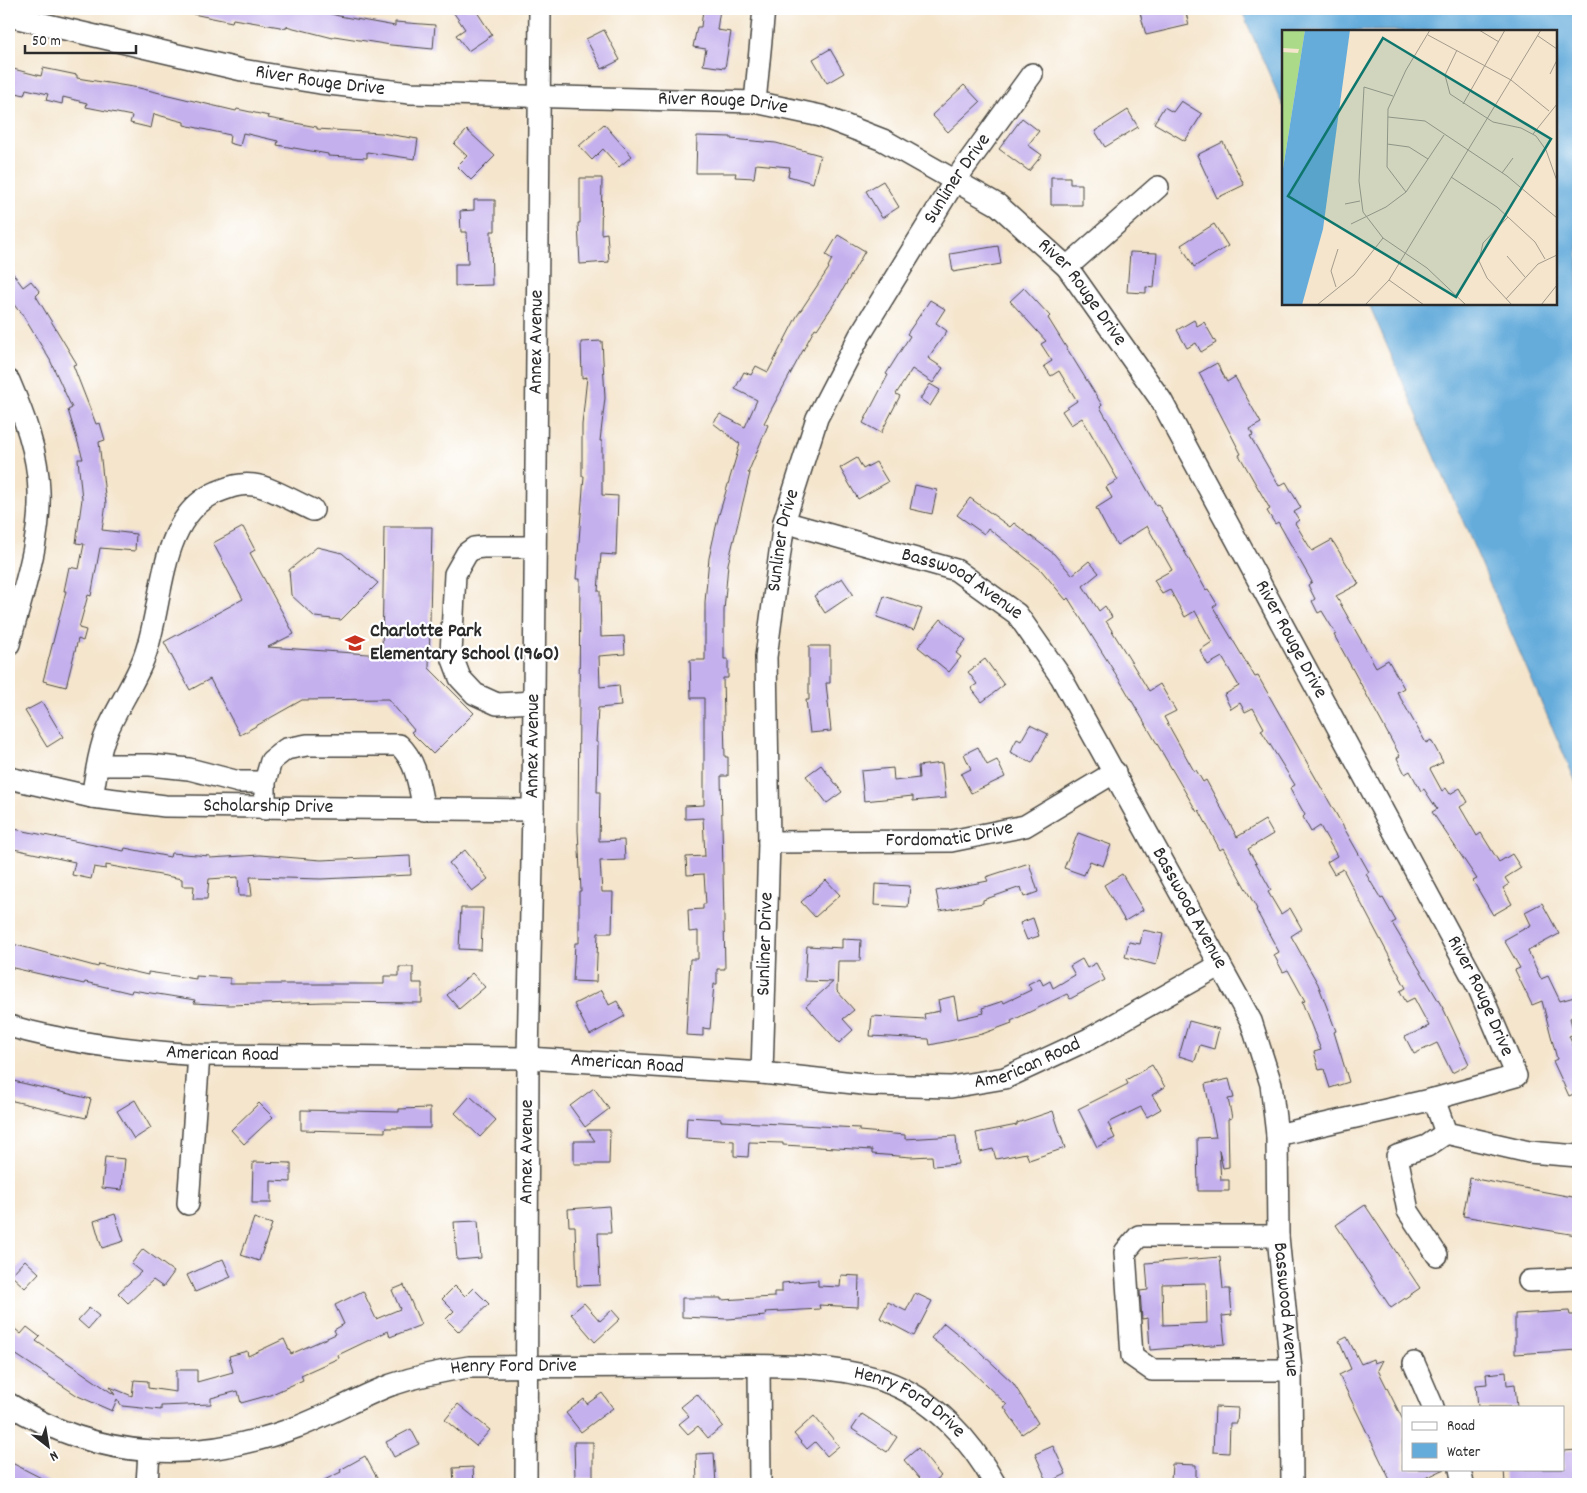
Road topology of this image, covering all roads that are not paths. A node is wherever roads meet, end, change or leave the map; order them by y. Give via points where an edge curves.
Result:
1 (540, 9) edge
2 (764, 9) edge
3 (9, 16) edge
4 (1032, 74) dead end
5 (539, 97) junction
6 (755, 102) junction
7 (956, 179) junction
8 (1158, 187) dead end
9 (1067, 267) junction
10 (9, 381) edge
11 (313, 510) dead end
12 (784, 522) junction
13 (535, 547) junction
14 (9, 644) edge
15 (533, 702) junction
16 (99, 765) junction
17 (1115, 772) junction
18 (9, 778) edge
19 (265, 782) junction
20 (92, 797) junction
21 (265, 809) junction
22 (424, 810) junction
23 (533, 810) junction
24 (769, 842) junction
25 (1220, 965) junction
26 (9, 1026) edge
27 (199, 1055) junction
28 (528, 1058) junction
29 (762, 1073) junction
30 (1434, 1099) junction
31 (1446, 1133) junction
32 (1277, 1135) junction
33 (1578, 1156) edge
34 (188, 1204) dead end
35 (1278, 1236) junction
36 (1437, 1255) dead end
37 (1578, 1279) edge
38 (1529, 1281) dead end
39 (1414, 1363) dead end
40 (759, 1366) junction
41 (528, 1367) junction
42 (1291, 1370) junction
43 (9, 1404) edge
44 (1433, 1406) edge
45 (149, 1452) junction
46 (1460, 1470) edge
47 (147, 1484) edge
48 (526, 1484) edge
49 (760, 1484) edge
50 (995, 1484) edge
51 (1292, 1484) edge
52 (1462, 1484) edge

1 - 5 street, Annex Avenue
2 - 6 street
3 - 5 street, River Rouge Drive via 242,70 320,82 410,93
4 - 7 street, Sunliner Drive
5 - 6 street, River Rouge Drive
5 - 13 street, Annex Avenue
6 - 7 street, River Rouge Drive via 821,116 883,140
7 - 9 street, River Rouge Drive via 998,205
7 - 12 street, Sunliner Drive via 860,335 817,418
8 - 9 street
9 - 30 street, River Rouge Drive via 1160,400 1479,989 1516,1076
10 - 14 street via 24,415 39,491 36,532
11 - 16 street via 256,484 234,485 211,495 189,512 178,530 165,571 145,656 106,735
12 - 17 street, Basswood Avenue via 956,570 1017,614 1061,678
12 - 24 street, Sunliner Drive via 766,657
13 - 15 street, Annex Avenue
13 - 15 street via 483,547 467,553 455,574 451,654 460,678 475,694 497,704
15 - 23 street, Annex Avenue
16 - 19 street via 150,765 189,769 240,782
16 - 20 street
17 - 24 street, Fordomatic Drive via 1025,826 960,839
17 - 25 street, Basswood Avenue
18 - 20 street, Scholarship Drive
19 - 21 street
19 - 22 street via 271,761 286,749 307,745 399,745 409,754 414,765
20 - 21 street, Scholarship Drive via 165,806
21 - 22 street, Scholarship Drive
22 - 23 street, Scholarship Drive
23 - 28 street, Annex Avenue
24 - 29 street, Sunliner Drive
25 - 29 street, American Road via 1089,1039 1005,1078 951,1087 872,1084
25 - 32 street, Basswood Avenue via 1251,1021 1270,1084
26 - 27 street, American Road via 57,1038 149,1052
27 - 28 street, American Road
27 - 34 street
28 - 29 street, American Road
28 - 41 street, Annex Avenue
30 - 31 street
30 - 32 street, River Rouge Drive
31 - 33 street via 1529,1152
31 - 36 street via 1427,1146 1397,1156 1408,1211
32 - 35 street, Basswood Avenue
35 - 42 street, Basswood Avenue
35 - 42 street via 1139,1236 1126,1252 1132,1356 1152,1370
37 - 38 street
39 - 44 street
40 - 41 street, Henry Ford Drive
40 - 49 street
40 - 50 street, Henry Ford Drive via 851,1373 885,1382 914,1396 940,1414 965,1438
41 - 45 street, Henry Ford Drive via 469,1367 421,1375 255,1441
41 - 48 street, Annex Avenue
42 - 51 street, Basswood Avenue
43 - 45 street, Henry Ford Drive via 32,1419 80,1438 114,1448
45 - 47 street
46 - 52 street

